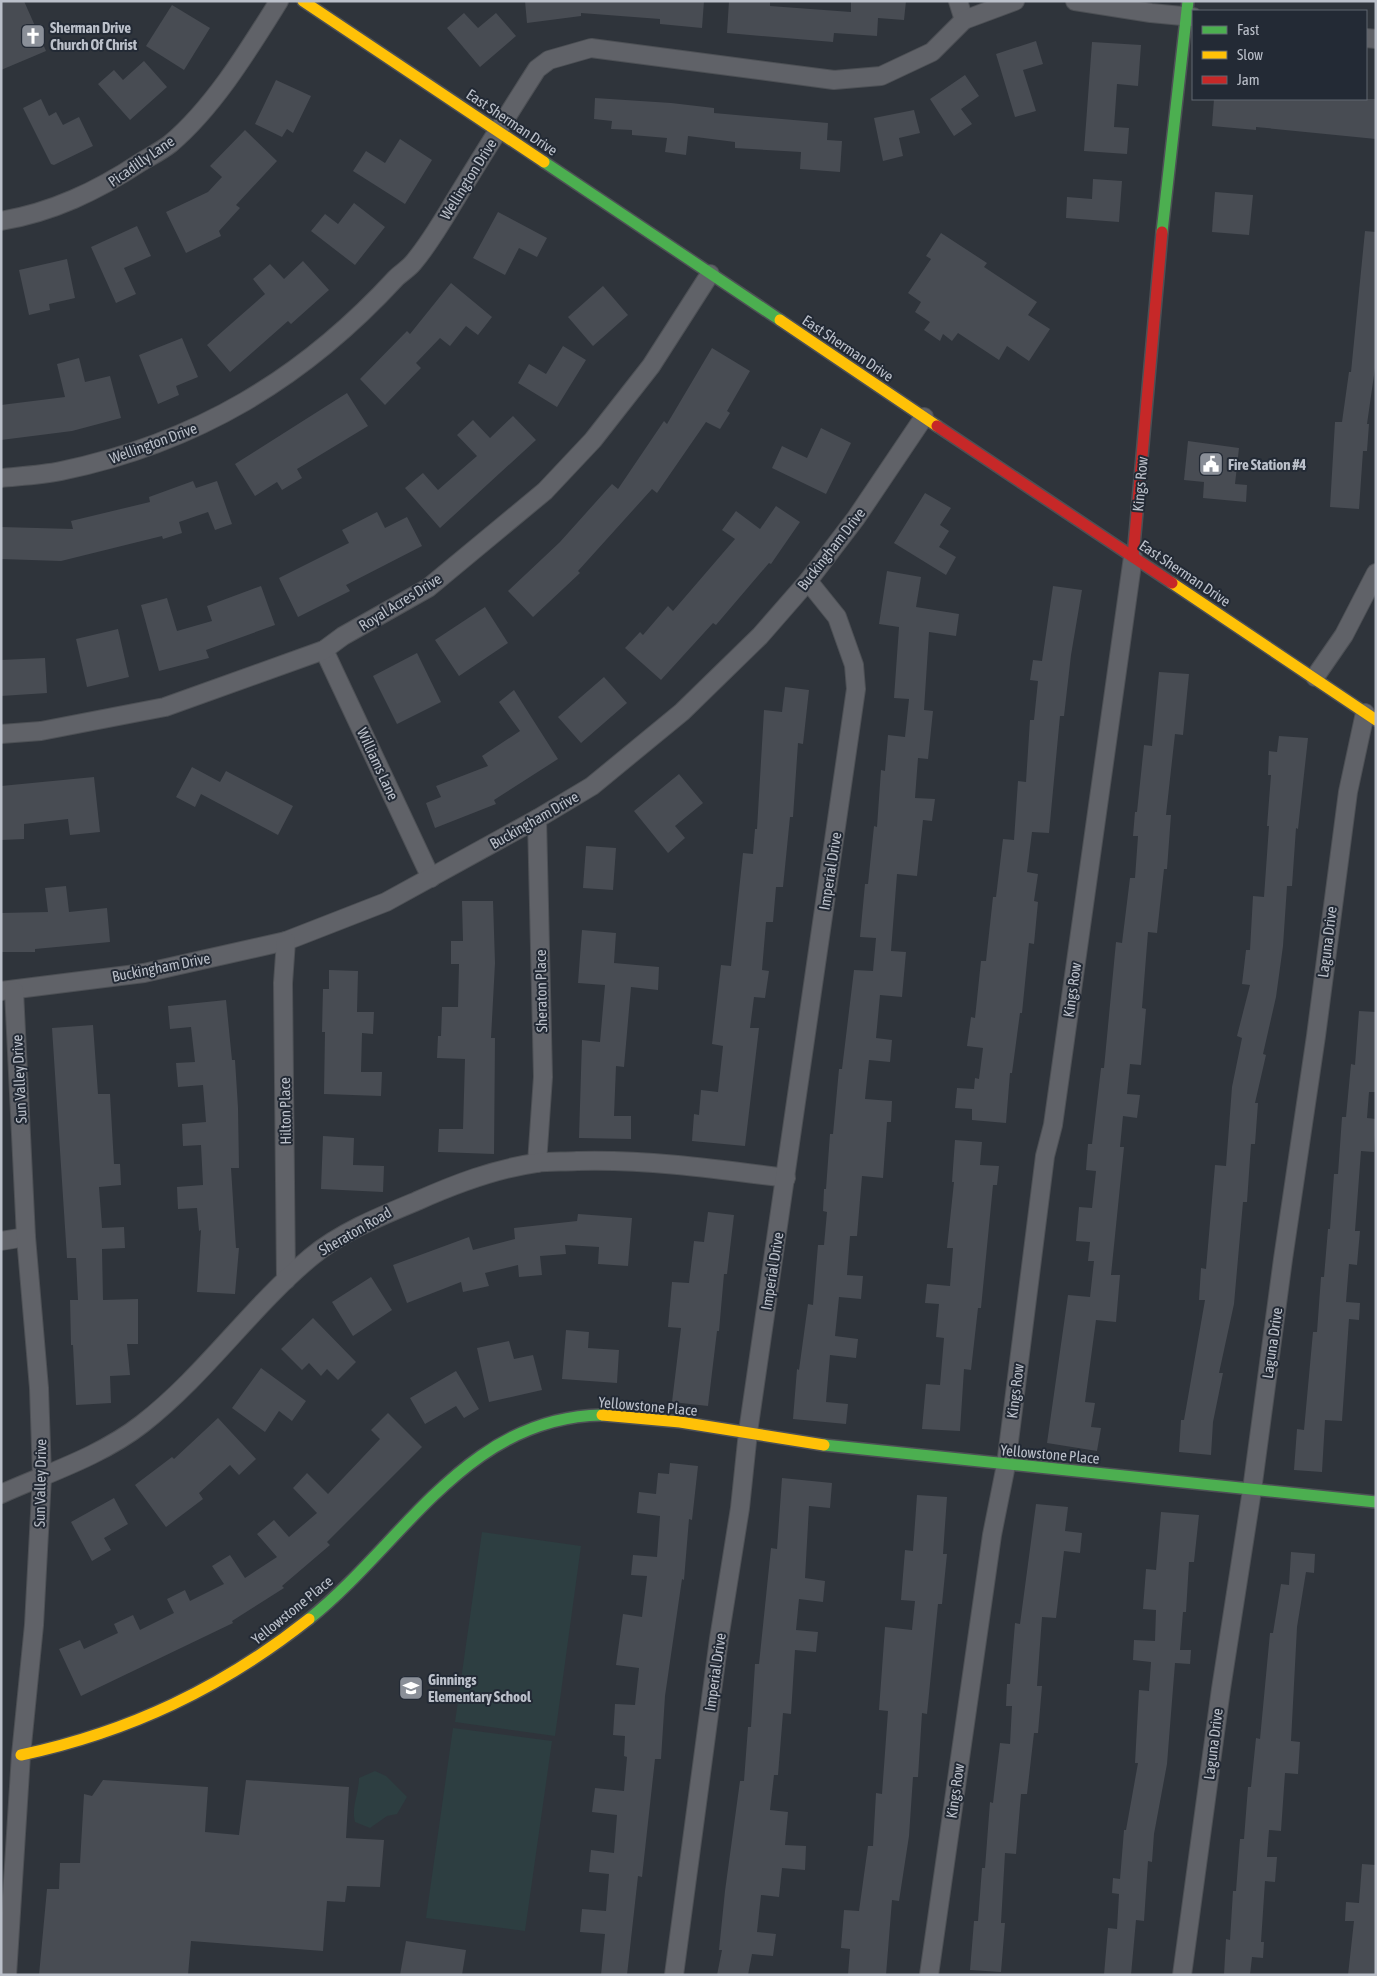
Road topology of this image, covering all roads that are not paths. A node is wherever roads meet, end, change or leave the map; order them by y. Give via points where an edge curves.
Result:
1 (279, 1) edge
2 (303, 1) edge
3 (958, 1) edge
4 (1015, 1) edge
5 (1075, 1) edge
6 (1189, 11) edge
7 (964, 20) junction
8 (498, 130) junction
9 (1, 221) edge
10 (710, 274) junction
11 (924, 417) junction
12 (1, 478) edge
13 (1133, 557) junction
14 (1376, 573) edge
15 (808, 581) junction
16 (324, 650) junction
17 (1315, 677) junction
18 (1370, 716) edge
19 (1, 734) edge
20 (537, 819) junction
21 (431, 878) junction
22 (286, 942) junction
23 (8, 991) edge
24 (537, 1163) junction
25 (786, 1178) junction
26 (26, 1237) junction
27 (1, 1240) edge
28 (286, 1280) junction
29 (748, 1432) junction
30 (1006, 1465) junction
31 (42, 1476) junction
32 (1252, 1490) junction
33 (1, 1494) edge
34 (1376, 1502) edge
35 (22, 1755) junction
36 (7, 1975) edge
37 (674, 1975) edge
38 (929, 1975) edge
39 (1182, 1975) edge

1 - 9 street, Picadilly Lane via 253,44 208,104 170,144 106,186 41,211
2 - 8 street, East Sherman Drive
3 - 7 street
4 - 7 street, Wellington Drive
5 - 6 street via 1151,14
6 - 13 street, Kings Row via 1165,194
7 - 8 street, Wellington Drive via 932,52 881,76 861,79 834,80 591,48 549,60 537,69
8 - 10 street, East Sherman Drive
8 - 12 street, Wellington Drive via 412,264 316,355 272,386 224,415 122,457 59,472
10 - 11 street, East Sherman Drive
10 - 16 street, Royal Acres Drive via 651,366 593,440 545,491 428,588
11 - 13 street, East Sherman Drive
11 - 15 street, Buckingham Drive via 856,518
13 - 17 street, East Sherman Drive
13 - 30 street, Kings Row via 1053,1125 1045,1156
14 - 17 street via 1344,635
15 - 20 street, Buckingham Drive via 760,636 682,712 592,786
15 - 25 street, Imperial Drive via 837,617 854,665 856,689
16 - 19 street, Royal Acres Drive via 165,707 41,730
16 - 21 street, Williams Lane
17 - 18 street, East Sherman Drive
18 - 32 street, Laguna Drive via 1348,792
20 - 21 street, Buckingham Drive
20 - 24 street, Sheraton Place via 543,1077
21 - 22 street, Buckingham Drive via 386,902
22 - 23 street, Buckingham Drive via 144,973
22 - 28 street, Hilton Place via 283,993
23 - 26 street, Sun Valley Drive
24 - 25 street, Sheraton Road via 607,1160 702,1167
24 - 28 street, Sheraton Road via 480,1176 393,1209 329,1244
25 - 29 street, Imperial Drive
26 - 27 street
26 - 31 street, Sun Valley Drive via 39,1388
28 - 31 street, Sheraton Road via 198,1374 141,1425 88,1456
29 - 30 street, Yellowstone Place via 824,1445
29 - 35 street, Yellowstone Place via 653,1418 600,1415 556,1422 508,1438 478,1455 457,1473 357,1577 311,1618 264,1653 207,1688 139,1720 52,1750
29 - 37 street, Imperial Drive
30 - 32 street, Yellowstone Place
30 - 38 street, Kings Row via 992,1535
31 - 33 street, Sheraton Road
31 - 35 street, Sun Valley Drive via 34,1625
32 - 34 street, Yellowstone Place
32 - 39 street, Laguna Drive
35 - 36 street, Sun Valley Drive

